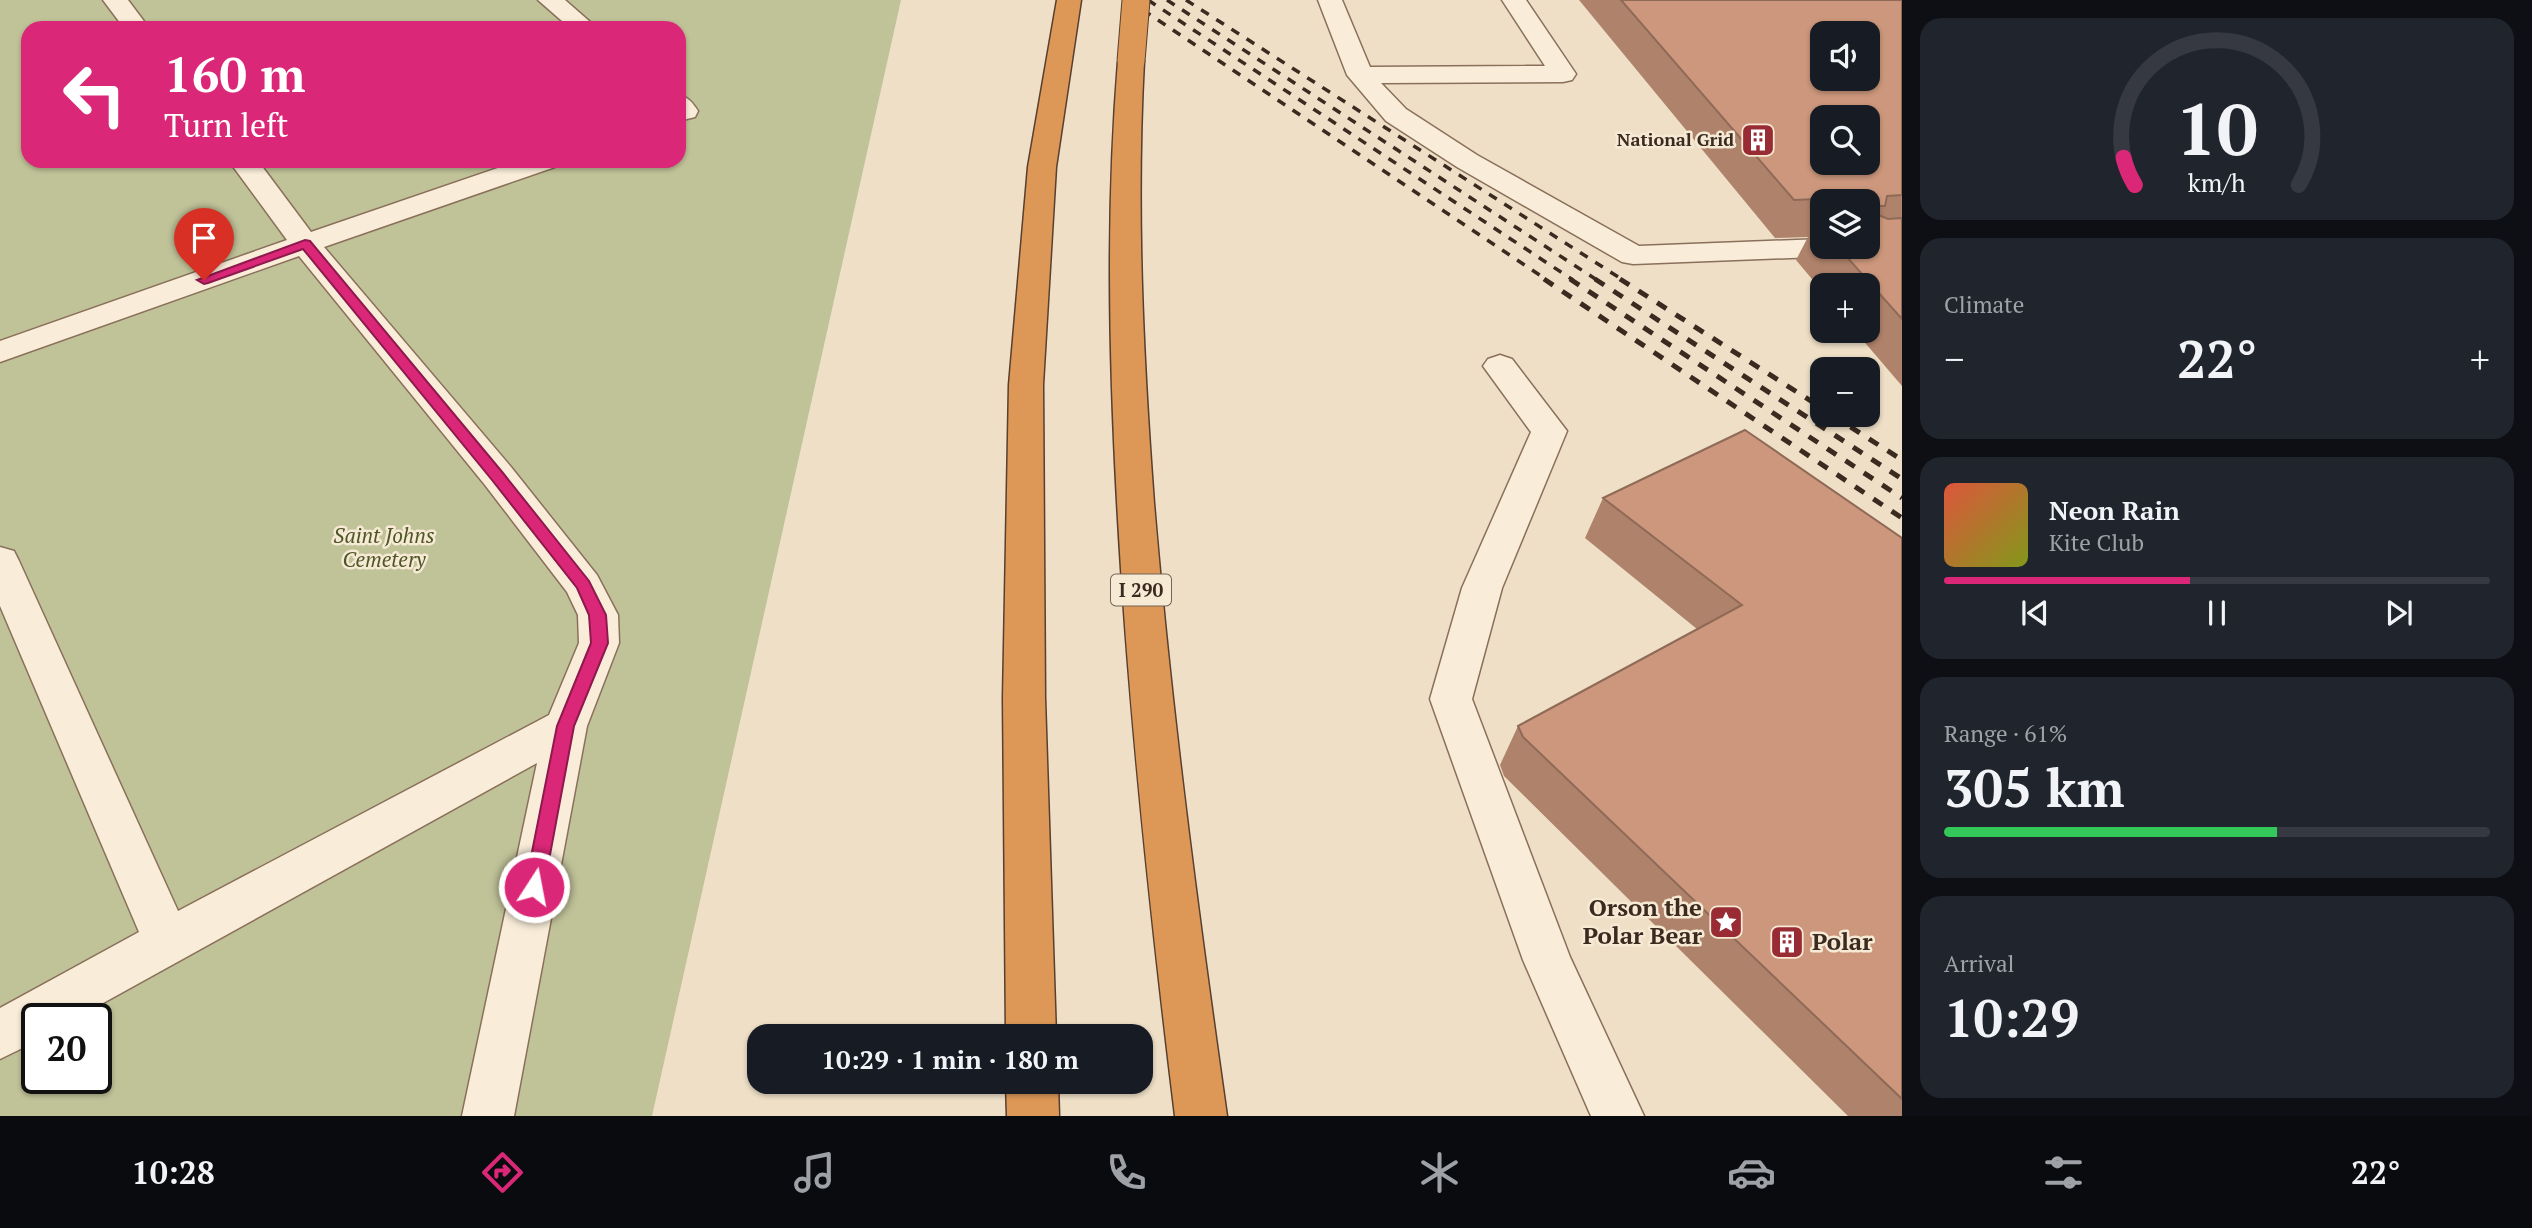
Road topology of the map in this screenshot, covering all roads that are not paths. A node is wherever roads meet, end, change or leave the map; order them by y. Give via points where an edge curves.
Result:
1 (115, 0) edge
2 (550, 0) edge
3 (1136, 0) edge
4 (1330, 0) edge
5 (1514, 0) edge
6 (1068, 7) edge
7 (132, 21) edge
8 (576, 21) edge
9 (1360, 75) junction
10 (248, 168) edge
11 (525, 168) edge
12 (305, 244) junction
13 (1810, 248) edge
14 (0, 352) edge
15 (1500, 366) dead end
16 (0, 561) edge
17 (566, 726) junction
18 (167, 941) junction
19 (1031, 1024) edge
20 (0, 1035) edge
21 (1032, 1094) edge
22 (488, 1116) edge
23 (1033, 1116) edge
24 (1201, 1116) edge
25 (1618, 1116) edge

1 - 7 lane
2 - 8 lane
3 - 24 highway, I 290, bridge via 1126,124 1127,363 1142,614
4 - 9 lane
5 - 9 lane via 1563,74
6 - 19 highway via 1042,167 1027,386 1024,698
9 - 13 lane via 1396,115 1466,161 1633,255
10 - 12 lane
11 - 12 lane
12 - 14 lane
12 - 17 lane via 583,586 598,615 599,643
15 - 25 lane via 1549,431 1482,588 1451,699 1547,960
16 - 18 lane
17 - 18 lane
17 - 22 lane
18 - 20 lane
21 - 23 highway

